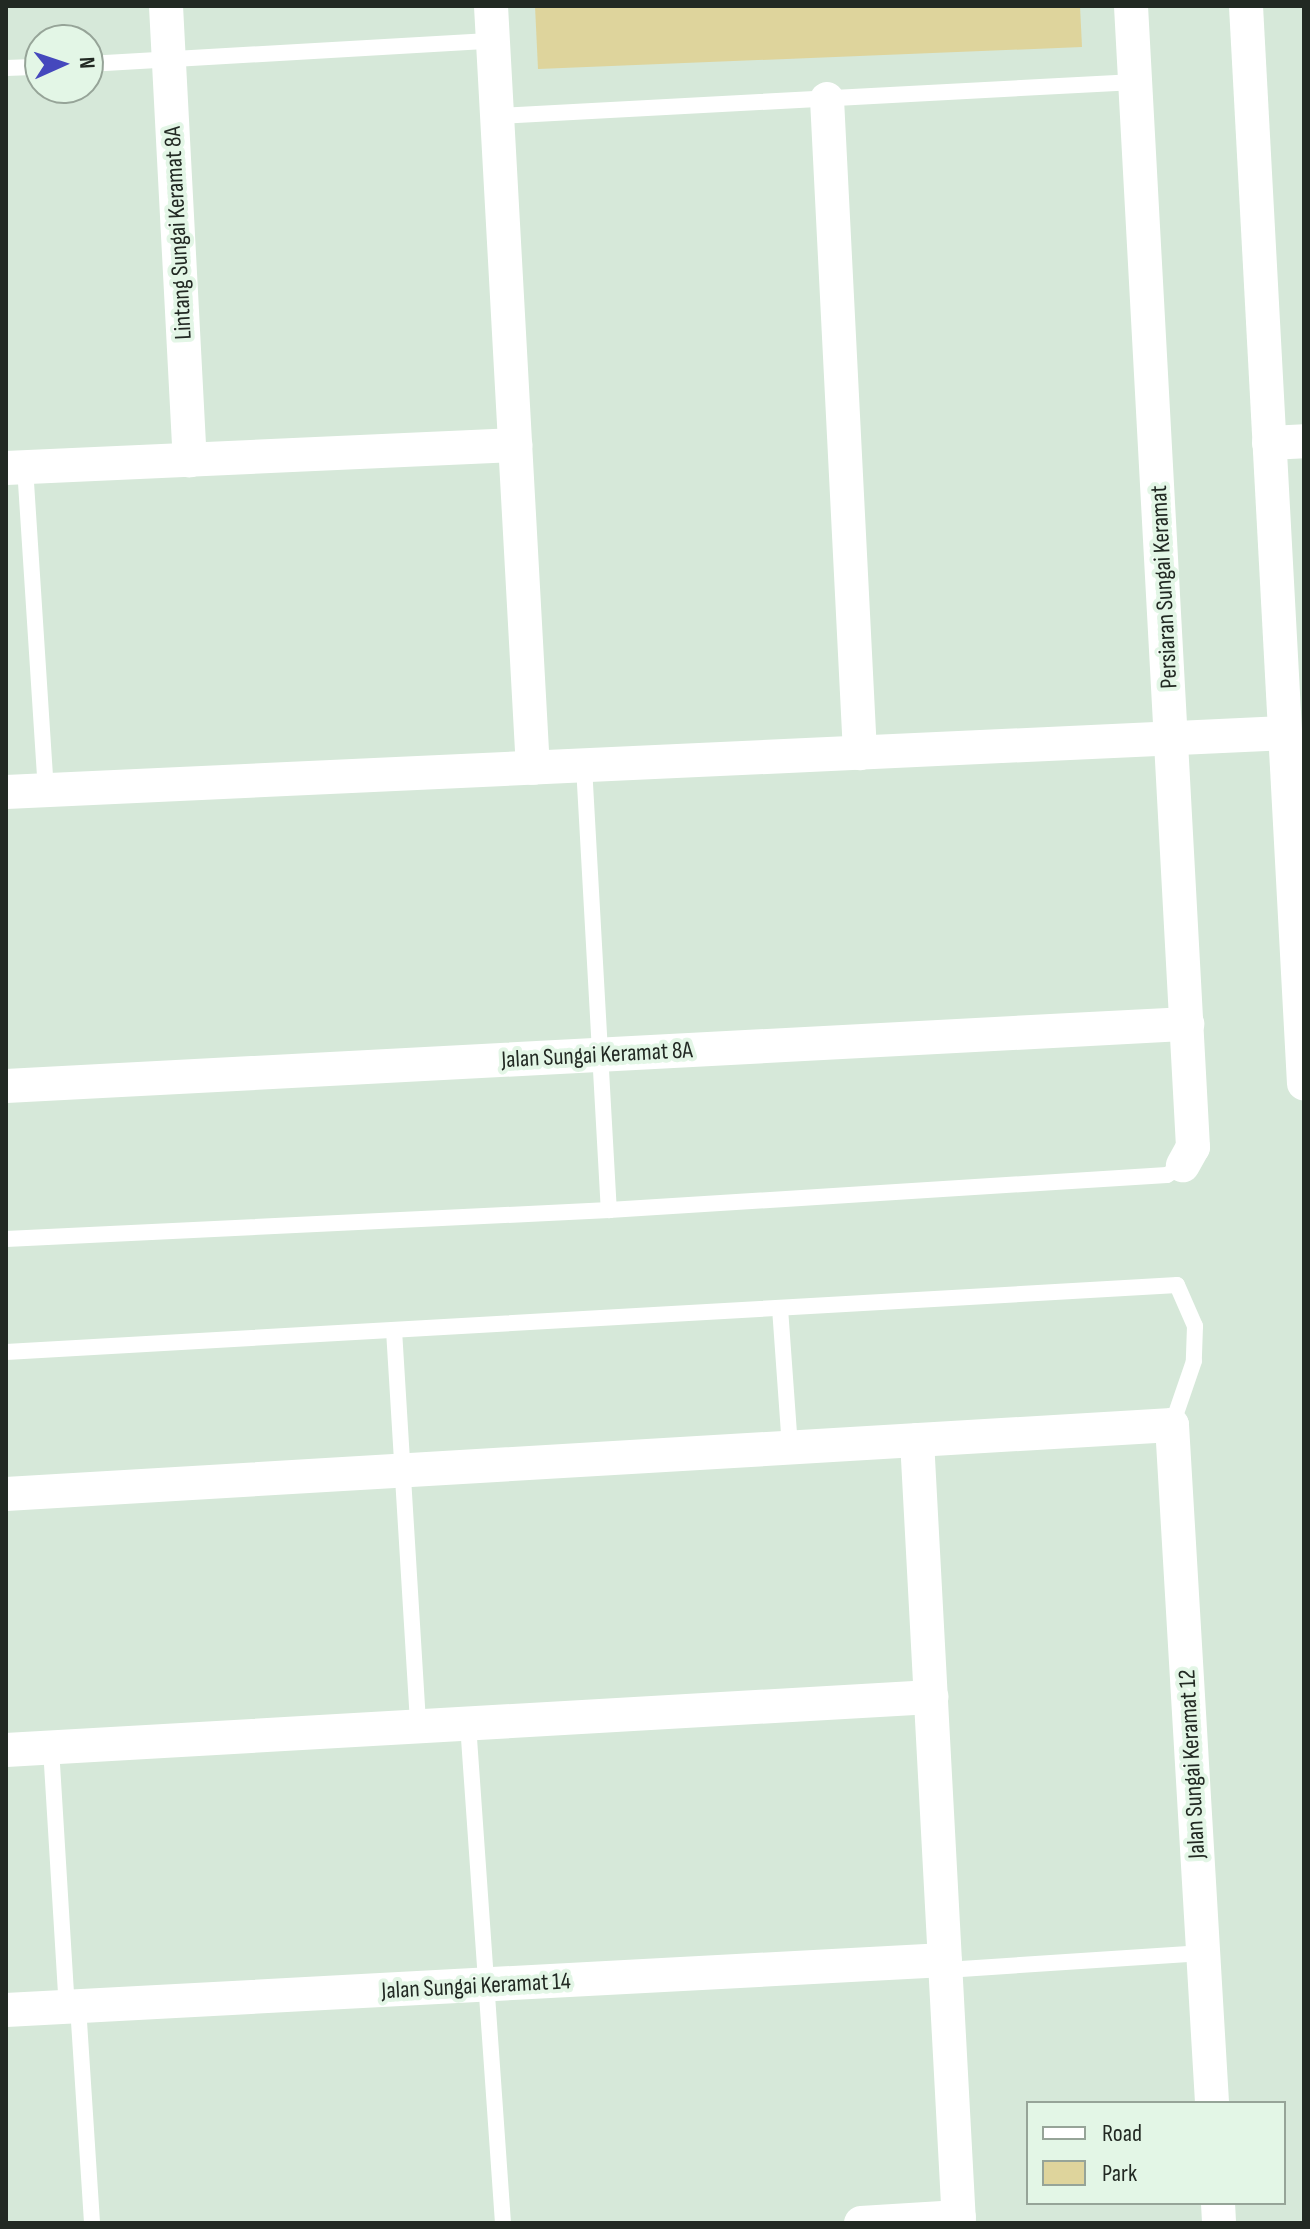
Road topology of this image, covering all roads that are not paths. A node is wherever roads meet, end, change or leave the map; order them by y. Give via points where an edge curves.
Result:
1 (166, 6) edge
2 (491, 6) edge
3 (1131, 6) edge
4 (1246, 6) edge
5 (493, 41) junction
6 (169, 59) junction
7 (104, 63) edge
8 (1135, 82) junction
9 (827, 99) junction
10 (497, 116) junction
11 (1304, 441) edge
12 (1269, 443) junction
13 (515, 445) junction
14 (190, 460) junction
15 (16, 468) edge
16 (1285, 733) junction
17 (1172, 739) junction
18 (860, 753) junction
19 (584, 766) junction
20 (533, 768) junction
21 (46, 791) junction
22 (6, 792) edge
23 (1187, 1024) junction
24 (600, 1055) junction
25 (1304, 1083) edge
26 (6, 1086) edge
27 (1183, 1165) joint
28 (609, 1210) junction
29 (6, 1239) edge
30 (780, 1308) junction
31 (394, 1330) junction
32 (6, 1352) edge
33 (1172, 1425) junction
34 (917, 1440) junction
35 (790, 1447) junction
36 (402, 1470) junction
37 (6, 1494) edge
38 (931, 1697) junction
39 (468, 1724) junction
40 (418, 1727) junction
41 (51, 1748) junction
42 (6, 1750) edge
43 (1203, 1953) junction
44 (946, 1965) junction
45 (486, 1985) junction
46 (72, 2007) junction
47 (6, 2010) edge
48 (1212, 2101) edge
49 (959, 2220) edge
50 (92, 2223) edge
51 (503, 2223) edge
52 (861, 2223) edge

1 - 6 street, Lintang Sungai Keramat 8A
2 - 5 street
3 - 8 street, Persiaran Sungai Keramat
4 - 12 street
5 - 6 lane
5 - 10 street
6 - 7 lane
6 - 14 street, Lintang Sungai Keramat 8A
8 - 9 lane
8 - 17 street, Persiaran Sungai Keramat
9 - 10 lane
9 - 18 street
10 - 13 street
11 - 12 street
12 - 16 street
13 - 14 street
13 - 20 street
14 - 15 street
15 - 21 lane
16 - 17 street
16 - 25 street
17 - 18 street
17 - 23 street, Persiaran Sungai Keramat
18 - 19 street
19 - 20 street
19 - 24 lane
20 - 21 street
21 - 22 street
23 - 24 street, Jalan Sungai Keramat 8A
23 - 27 street, Persiaran Sungai Keramat via 1193,1147
24 - 26 street, Jalan Sungai Keramat 8A
24 - 28 lane
27 - 28 lane via 1167,1175
28 - 29 lane
30 - 31 lane
30 - 33 lane via 1177,1285 1195,1326 1194,1361
30 - 35 lane
31 - 32 lane
31 - 36 lane
33 - 34 street
33 - 43 street, Jalan Sungai Keramat 12
34 - 35 street
34 - 38 street
35 - 36 street
36 - 37 street
36 - 40 lane
38 - 39 street
38 - 44 street
39 - 40 street
39 - 45 lane
40 - 41 street
41 - 42 street
41 - 46 lane
43 - 44 lane
43 - 48 street, Jalan Sungai Keramat 12
44 - 45 street, Jalan Sungai Keramat 14
44 - 49 street
45 - 46 street, Jalan Sungai Keramat 14
45 - 51 lane
46 - 47 street, Jalan Sungai Keramat 14
46 - 50 lane
49 - 52 street

